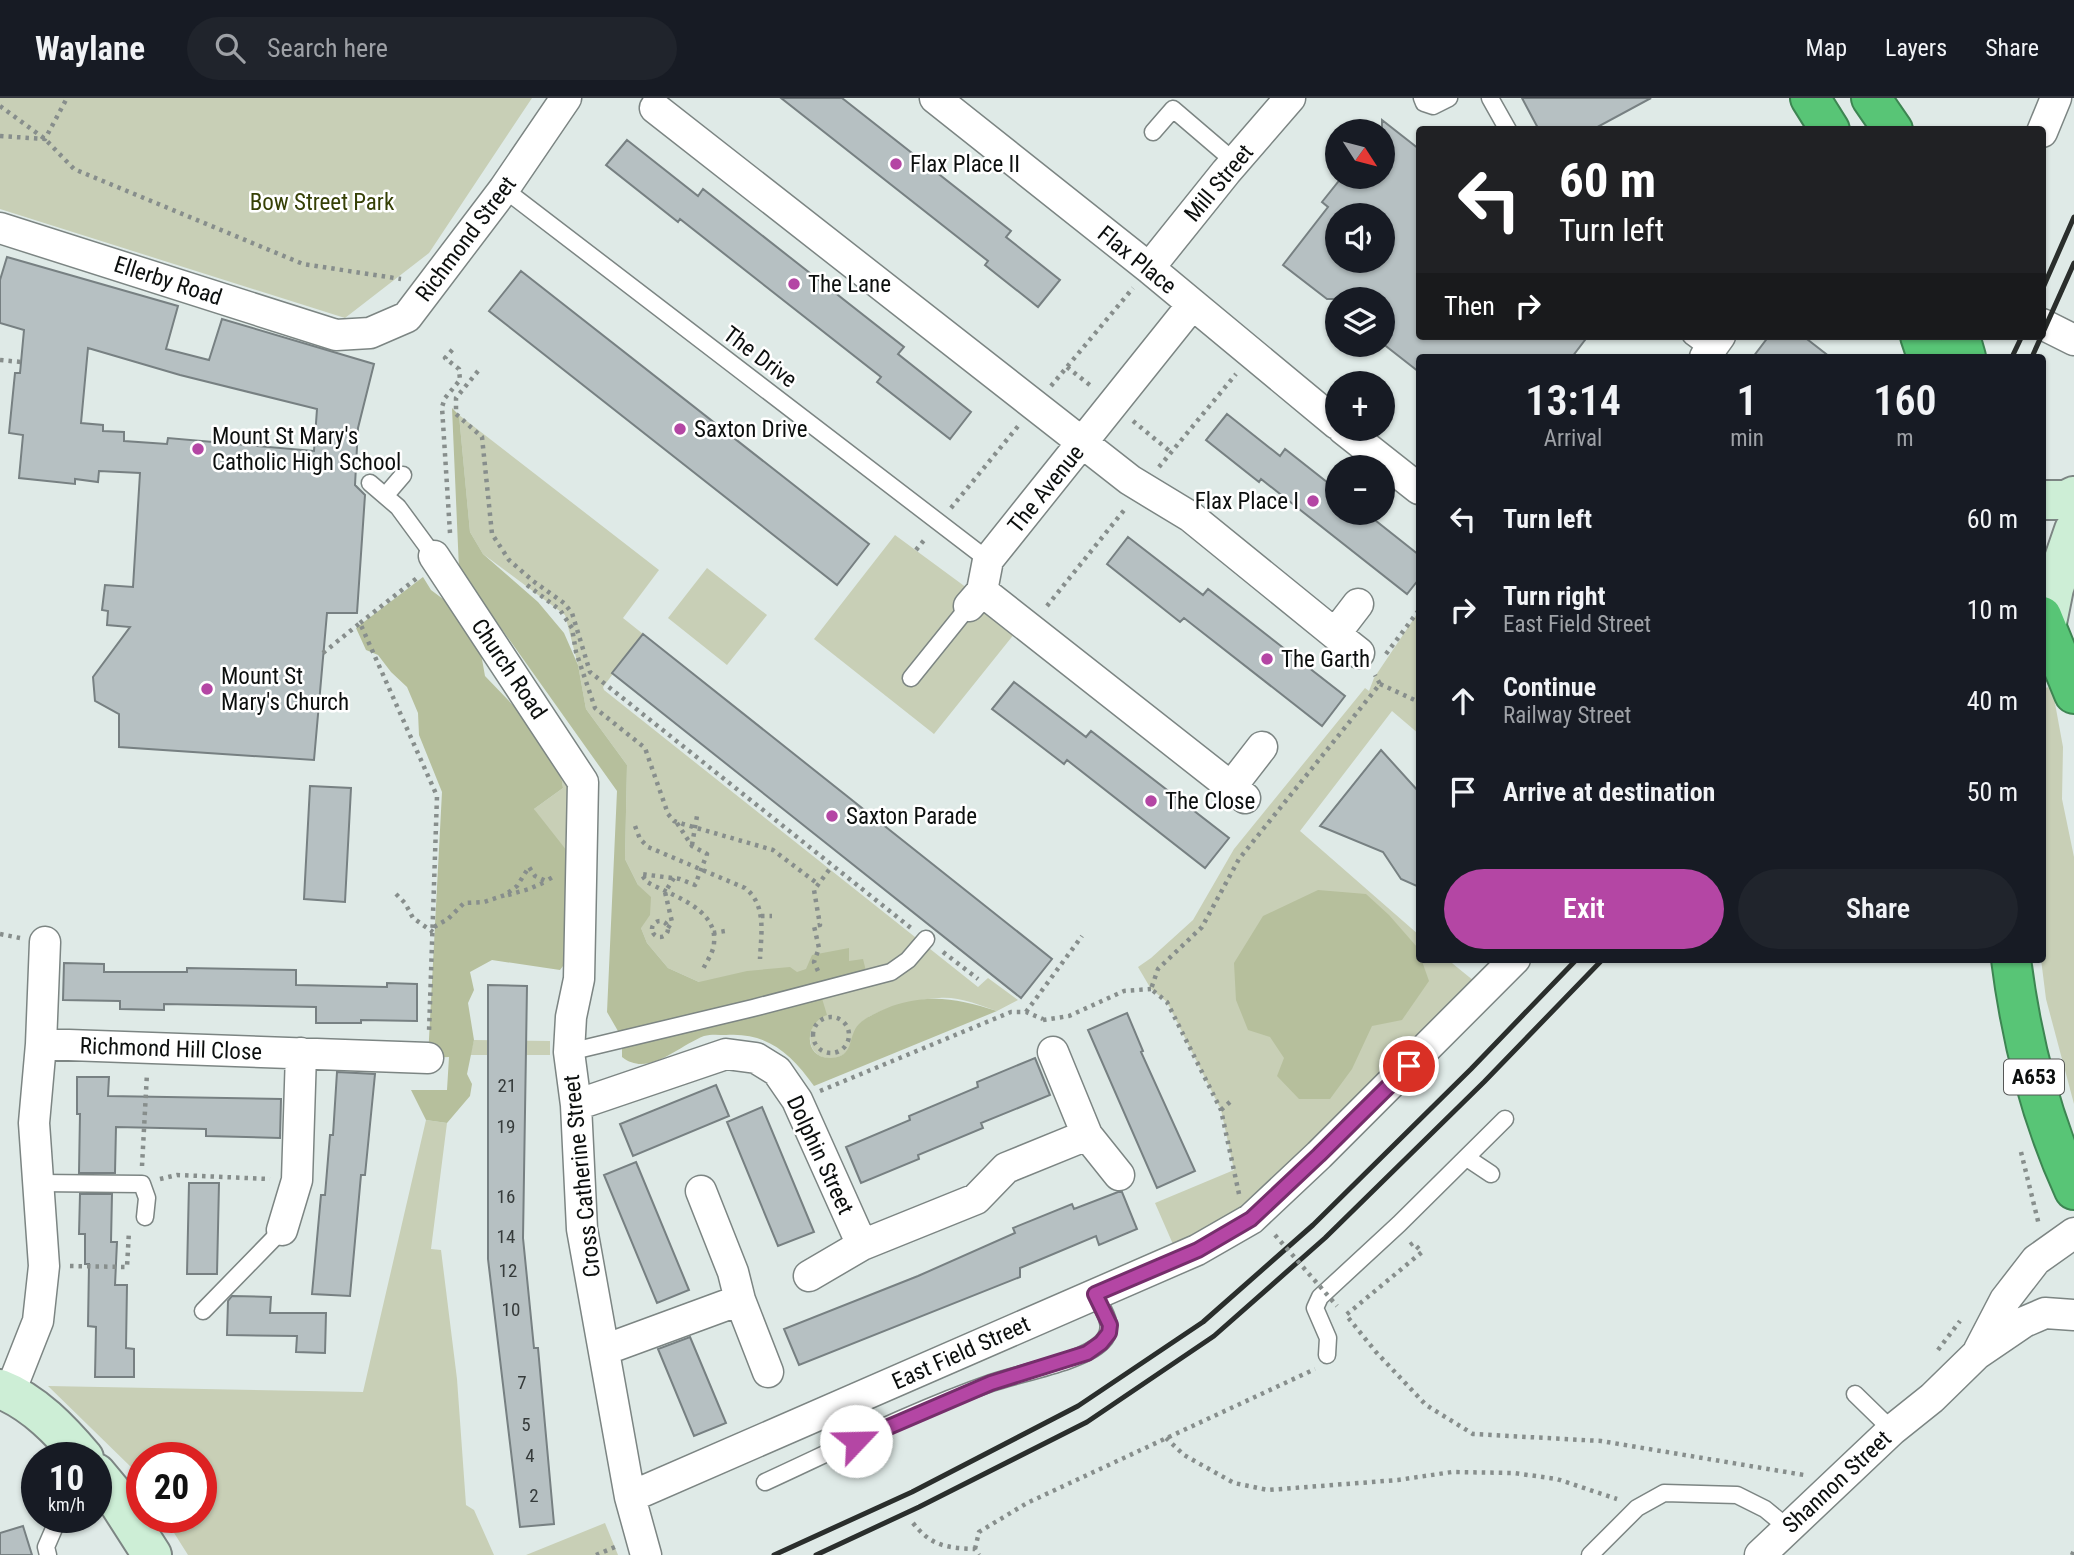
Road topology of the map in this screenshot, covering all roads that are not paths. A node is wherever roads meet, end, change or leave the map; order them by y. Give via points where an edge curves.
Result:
1 (566, 98) edge
2 (935, 98) edge
3 (1290, 98) edge
4 (1422, 98) edge
5 (1449, 98) edge
6 (1490, 98) edge
7 (1810, 98) edge
8 (1871, 98) edge
9 (1893, 98) edge
10 (2056, 98) edge
11 (653, 101) edge
12 (1178, 104) edge
13 (1506, 126) edge
14 (1828, 126) edge
15 (1892, 126) edge
16 (1895, 126) edge
17 (2044, 126) edge
18 (1153, 131) dead end
19 (1235, 162) junction
20 (504, 189) junction
21 (0, 228) edge
22 (1149, 268) junction
23 (1192, 305) junction
24 (2046, 326) edge
25 (336, 335) joint
26 (2074, 340) edge
27 (1325, 414) edge
28 (1358, 441) edge
29 (1083, 443) junction
30 (403, 475) dead end
31 (370, 483) dead end
32 (1416, 487) edge
33 (385, 496) junction
34 (2074, 496) edge
35 (2046, 500) edge
36 (2074, 530) edge
37 (440, 552) joint
38 (988, 560) junction
39 (976, 598) junction
40 (1357, 604) dead end
41 (2046, 616) edge
42 (2046, 633) edge
43 (1335, 634) junction
44 (1371, 661) road end
45 (911, 678) dead end
46 (2074, 694) edge
47 (1262, 747) dead end
48 (583, 782) joint
49 (926, 939) road end
50 (46, 942) dead end
51 (1511, 963) edge
52 (2012, 963) edge
53 (41, 1044) junction
54 (569, 1052) junction
55 (1053, 1052) road end
56 (301, 1053) junction
57 (428, 1058) road end
58 (576, 1105) junction
59 (1504, 1119) dead end
60 (1087, 1135) junction
61 (1467, 1158) junction
62 (1491, 1174) dead end
63 (1118, 1175) dead end
64 (38, 1183) junction
65 (2074, 1190) edge
66 (701, 1191) dead end
67 (145, 1217) road end
68 (282, 1230) joint
69 (2074, 1233) edge
70 (862, 1245) junction
71 (809, 1276) dead end
72 (1095, 1294) junction
73 (740, 1300) junction
74 (203, 1311) dead end
75 (2074, 1315) edge
76 (604, 1350) junction
77 (1326, 1354) road end
78 (1977, 1354) junction
79 (768, 1372) dead end
80 (5, 1391) edge
81 (1855, 1394) dead end
82 (1892, 1430) junction
83 (71, 1442) edge
84 (765, 1482) dead end
85 (112, 1493) edge
86 (630, 1497) junction
87 (1788, 1528) junction
88 (53, 1533) edge
89 (48, 1555) edge
90 (152, 1555) edge
91 (646, 1555) edge
92 (1590, 1555) edge
93 (1760, 1555) edge

1 - 20 street, Richmond Street
2 - 22 street, Flax Place
3 - 19 street, Mill Street
4 - 5 lane via 1433,106
6 - 13 lane
7 - 14 highway
8 - 15 highway
9 - 16 highway
10 - 17 street
11 - 29 street
12 - 18 lane
12 - 19 lane
19 - 22 street, Mill Street
20 - 25 street, Richmond Street via 407,317 370,333
20 - 38 lane, The Drive
21 - 25 street, Ellerby Road
22 - 23 street, Flax Place
23 - 27 street, Flax Place
23 - 29 street, The Avenue
24 - 26 street
28 - 32 street
29 - 38 street, The Avenue
29 - 43 street via 1142,488 1183,511
30 - 33 lane
31 - 33 lane
33 - 37 lane
34 - 35 street
36 - 41 street
37 - 48 street, Church Road
38 - 39 street, The Avenue
39 - 45 lane, The Avenue
39 - 47 street via 1238,792
40 - 43 street
42 - 46 highway
43 - 44 street
48 - 54 street, Cross Catherine Street via 579,979
49 - 54 lane via 891,972
50 - 53 street
51 - 72 street, East Field Street via 1319,1155 1247,1220 1198,1250
52 - 65 highway, A653 via 2037,1090
53 - 56 street, Richmond Hill Close
53 - 64 street via 34,1123
54 - 58 street, Cross Catherine Street
55 - 60 street
56 - 57 street, Richmond Hill Close
56 - 68 street via 297,1180
58 - 70 street, Dolphin Street via 726,1054 755,1058 777,1071 797,1100
58 - 76 street, Cross Catherine Street via 582,1229
59 - 61 lane
60 - 63 street
60 - 70 street via 1006,1168 975,1199
61 - 62 lane
61 - 77 lane via 1320,1297 1315,1308 1328,1338
64 - 67 lane via 142,1184 147,1198
64 - 80 street via 44,1266 38,1321
66 - 73 street
68 - 74 lane
69 - 78 street, Shannon Street via 2036,1260 2005,1300
70 - 71 street
72 - 84 lane via 1110,1325 1109,1333 1087,1353 991,1383
72 - 86 street, East Field Street
73 - 76 street
73 - 79 street
75 - 78 street, Shannon Street via 2045,1313
76 - 86 street, Cross Catherine Street
78 - 82 street, Shannon Street via 1925,1411
80 - 83 street via 60,1429
81 - 82 lane
82 - 87 street, Shannon Street
85 - 90 street
86 - 91 street, Cross Catherine Street
87 - 92 lane via 1737,1495 1664,1493 1637,1508
87 - 93 street, Shannon Street
88 - 89 lane

